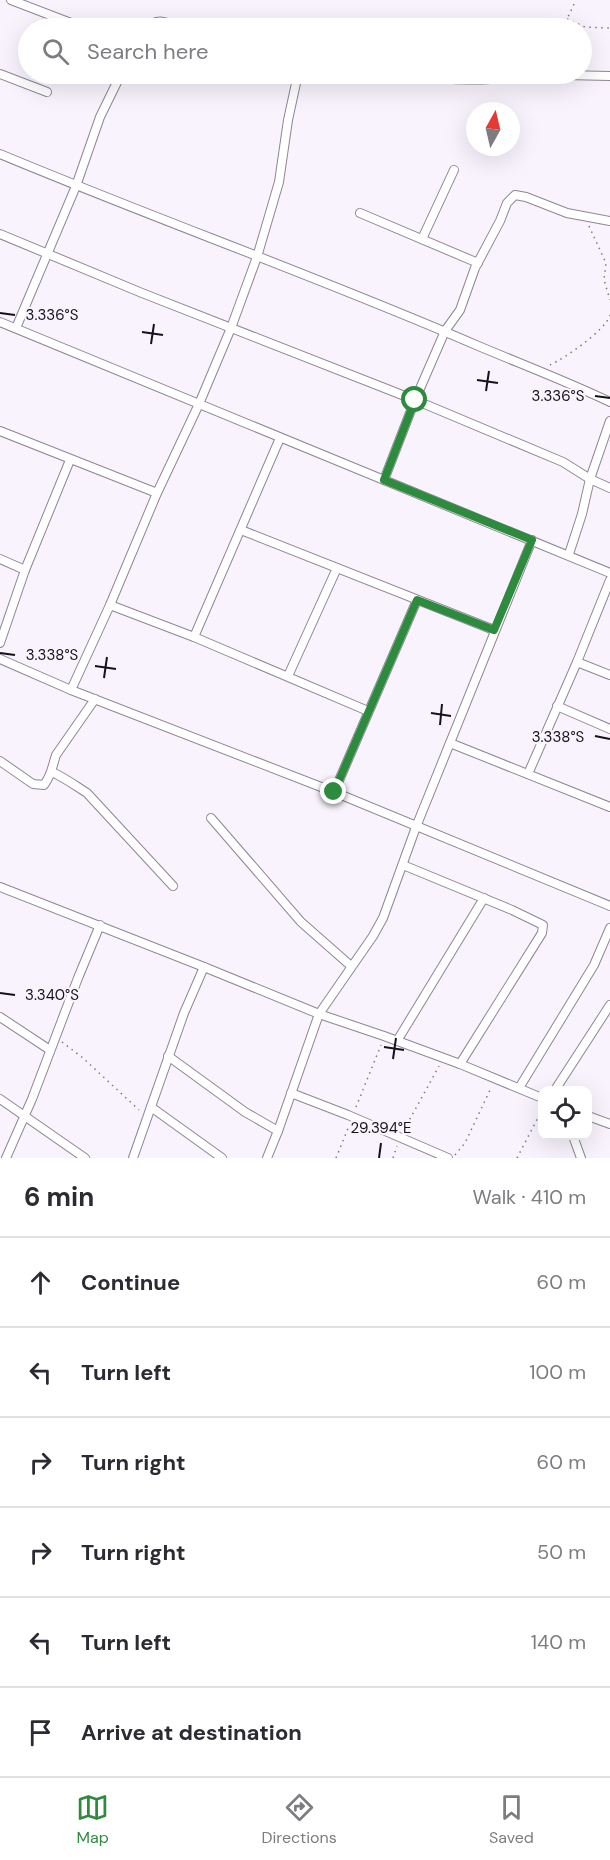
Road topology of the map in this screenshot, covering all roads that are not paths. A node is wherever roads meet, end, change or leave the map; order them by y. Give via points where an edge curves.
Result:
1 (11, 0) edge
2 (58, 18) edge
3 (0, 74) edge
4 (592, 76) edge
5 (610, 76) edge
6 (18, 81) edge
7 (26, 84) edge
8 (116, 84) edge
9 (296, 84) edge
10 (47, 92) dead end
11 (0, 154) edge
12 (454, 170) dead end
13 (76, 186) junction
14 (360, 213) dead end
15 (610, 221) edge
16 (0, 234) edge
17 (422, 239) junction
18 (47, 252) junction
19 (257, 257) junction
20 (477, 262) junction
21 (0, 322) edge
22 (16, 328) junction
23 (231, 328) junction
24 (445, 331) junction
25 (415, 400) junction
26 (610, 402) edge
27 (199, 404) junction
28 (610, 421) edge
29 (0, 431) edge
30 (280, 438) junction
31 (70, 460) junction
32 (590, 479) junction
33 (384, 480) junction
34 (610, 488) edge
35 (157, 493) junction
36 (240, 530) junction
37 (532, 540) junction
38 (569, 555) junction
39 (0, 559) edge
40 (338, 568) junction
41 (25, 570) junction
42 (610, 573) edge
43 (610, 580) edge
44 (417, 600) junction
45 (110, 605) junction
46 (494, 630) junction
47 (194, 637) junction
48 (0, 644) edge
49 (0, 659) edge
50 (577, 662) junction
51 (610, 675) edge
52 (288, 676) junction
53 (71, 690) junction
54 (95, 699) junction
55 (557, 706) junction
56 (368, 711) junction
57 (610, 729) edge
58 (450, 742) junction
59 (0, 762) edge
60 (52, 772) junction
61 (528, 774) junction
62 (334, 792) junction
63 (610, 807) edge
64 (211, 818) dead end
65 (416, 826) junction
66 (403, 865) junction
67 (173, 886) dead end
68 (0, 887) edge
69 (484, 898) junction
70 (610, 906) edge
71 (100, 926) junction
72 (610, 928) edge
73 (351, 966) junction
74 (204, 967) junction
75 (610, 1005) edge
76 (319, 1014) junction
77 (0, 1017) edge
78 (397, 1041) junction
79 (50, 1050) junction
80 (168, 1056) junction
81 (460, 1064) junction
82 (558, 1086) edge
83 (519, 1088) junction
84 (291, 1093) junction
85 (538, 1096) edge
86 (0, 1099) edge
87 (150, 1107) junction
88 (24, 1115) junction
89 (592, 1117) edge
90 (610, 1124) edge
91 (278, 1131) junction
92 (574, 1140) edge
93 (6, 1158) edge
94 (85, 1158) edge
95 (133, 1158) edge
96 (222, 1158) edge
97 (267, 1158) edge
98 (448, 1158) edge
99 (581, 1158) edge

1 - 2 street
3 - 6 street
4 - 5 street
7 - 10 street
8 - 13 street
9 - 19 street via 279,182
11 - 13 street
12 - 17 street
13 - 18 street
13 - 19 street
14 - 17 street
15 - 20 street via 567,213 515,195 507,202
16 - 18 street
17 - 20 street
18 - 22 street
18 - 23 street
19 - 23 street
19 - 24 street
20 - 24 street via 460,310
21 - 22 street
22 - 27 street
23 - 25 street
23 - 27 street
24 - 25 street
24 - 26 street
25 - 32 street via 562,462
25 - 33 street
27 - 30 street
27 - 35 street
28 - 32 street
29 - 31 street
30 - 33 street
30 - 36 street
31 - 35 street
31 - 41 street
32 - 34 street
32 - 38 street
33 - 37 street
35 - 45 street
36 - 40 street
36 - 47 street
37 - 38 street
37 - 46 street
38 - 42 street
39 - 41 street
40 - 44 street
40 - 52 street
41 - 48 street
43 - 50 street
44 - 46 street
44 - 56 street
45 - 47 street
45 - 53 street
46 - 58 street
47 - 52 street
49 - 53 street
50 - 51 street
50 - 55 street
52 - 56 street
53 - 54 street
54 - 60 street via 56,755
54 - 62 street
55 - 57 street
55 - 61 street
56 - 62 street
58 - 61 street
58 - 65 street
59 - 60 street via 38,786 44,785
60 - 67 street via 87,792
61 - 63 street
62 - 65 street
64 - 73 street via 302,922
65 - 66 street
65 - 70 street
66 - 69 street
66 - 73 street via 383,918
68 - 71 street
69 - 78 street
69 - 81 street via 540,922 544,928
71 - 74 street
71 - 79 street
72 - 83 street via 594,965
73 - 76 street
74 - 76 street
74 - 80 street
75 - 82 street
76 - 78 street
76 - 84 street
77 - 79 street
78 - 81 street
79 - 88 street
80 - 87 street
80 - 91 street
81 - 83 street
83 - 85 street
84 - 91 street
84 - 98 street
86 - 88 street
87 - 95 street
87 - 96 street
88 - 93 street
88 - 94 street
89 - 90 street
91 - 97 street
92 - 99 street

